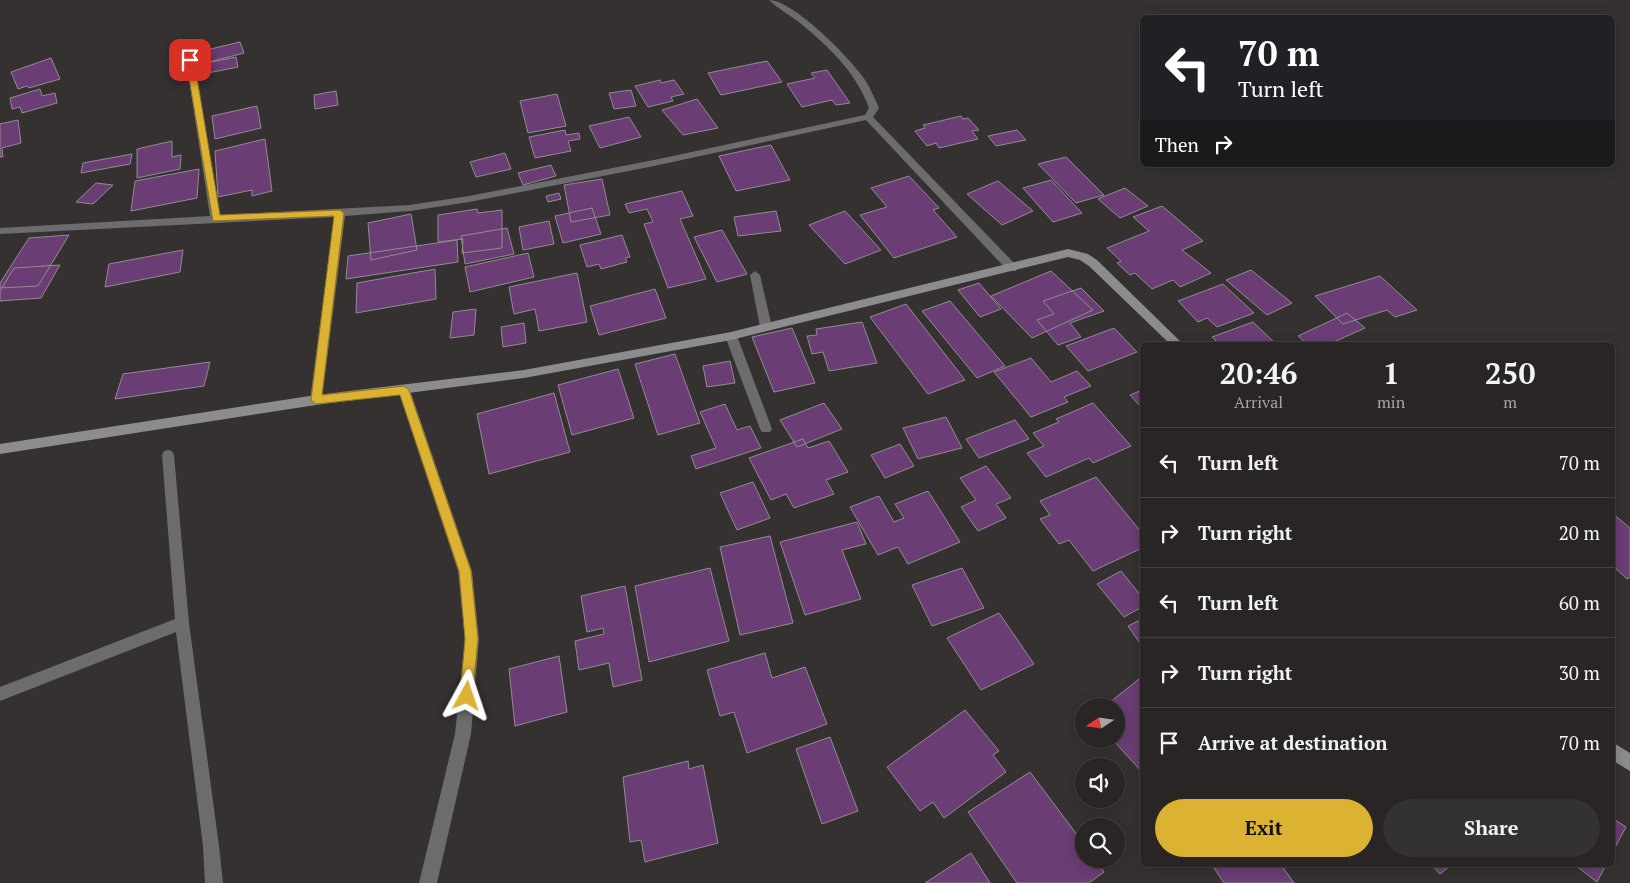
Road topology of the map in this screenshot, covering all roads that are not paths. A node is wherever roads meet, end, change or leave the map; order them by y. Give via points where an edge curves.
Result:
1 (773, 0) edge
2 (190, 60) dead end
3 (868, 117) junction
4 (340, 213) junction
5 (216, 218) junction
6 (0, 231) edge
7 (1012, 268) junction
8 (755, 275) dead end
9 (766, 327) junction
10 (730, 336) junction
11 (1175, 342) edge
12 (404, 390) junction
13 (316, 400) junction
14 (766, 429) dead end
15 (0, 449) edge
16 (168, 455) dead end
17 (182, 622) junction
18 (0, 694) edge
19 (1615, 752) edge
20 (1630, 763) edge
21 (214, 883) edge
22 (428, 883) edge

1 - 3 street via 796,16 863,81 874,108
2 - 5 street
3 - 4 street via 469,199 410,208
3 - 7 street
4 - 5 street
4 - 13 street
5 - 6 street
7 - 9 street
7 - 11 street via 1068,253 1084,257
8 - 9 street
9 - 10 street
10 - 12 street via 524,374
10 - 14 street
12 - 13 street
12 - 22 street via 465,571 472,639 463,734
13 - 15 street
16 - 17 street
17 - 18 street
17 - 21 street
19 - 20 street

